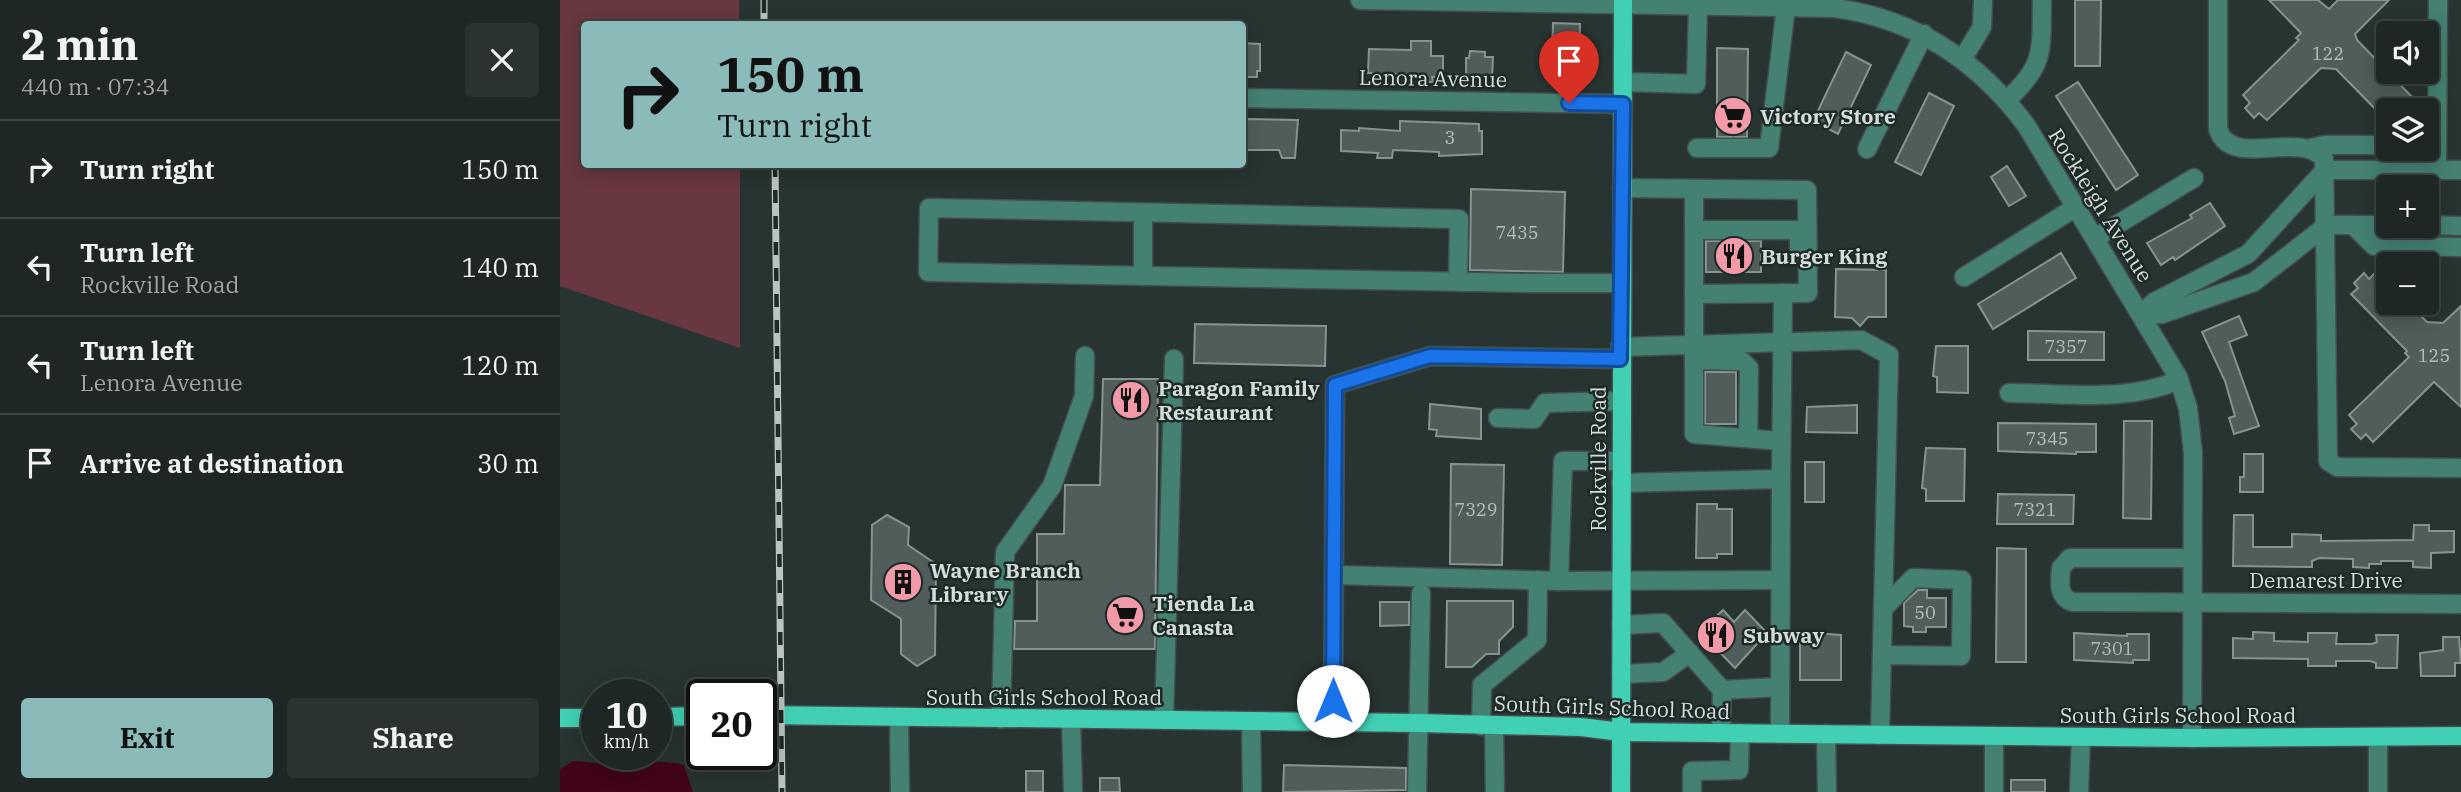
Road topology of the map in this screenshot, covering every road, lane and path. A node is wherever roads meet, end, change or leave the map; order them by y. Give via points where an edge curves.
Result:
1 (1360, 0) edge
2 (1983, 0) edge
3 (2042, 0) edge
4 (2218, 0) edge
5 (2438, 0) edge
6 (1623, 3) edge
7 (1756, 3) edge
8 (1825, 4) edge
9 (1698, 6) junction
10 (1786, 6) junction
11 (1924, 34) junction
12 (1963, 58) junction
13 (1623, 82) junction
14 (1246, 98) edge
15 (2007, 100) junction
16 (1623, 104) junction
17 (2376, 145) edge
18 (1697, 148) dead end
19 (2311, 148) junction
20 (1867, 149) dead end
21 (2400, 161) edge
22 (2325, 170) junction
23 (2410, 170) junction
24 (2437, 170) junction
25 (2461, 170) edge
26 (2194, 178) dead end
27 (1622, 188) junction
28 (1695, 189) junction
29 (2076, 207) junction
30 (1143, 213) junction
31 (2327, 225) junction
32 (2353, 225) junction
33 (2376, 225) edge
34 (2439, 225) edge
35 (2461, 226) edge
36 (1695, 230) junction
37 (2095, 238) junction
38 (2461, 247) edge
39 (1808, 260) junction
40 (1143, 276) junction
41 (1964, 276) dead end
42 (1458, 282) junction
43 (1621, 284) junction
44 (1783, 293) junction
45 (1694, 294) junction
46 (2143, 314) junction
47 (1783, 342) junction
48 (1620, 353) junction
49 (1694, 353) junction
50 (1085, 356) dead end
51 (1174, 359) dead end
52 (2179, 380) junction
53 (2008, 393) dead end
54 (1620, 401) junction
55 (1498, 418) dead end
56 (1748, 438) junction
57 (1781, 441) junction
58 (1620, 461) junction
59 (2461, 468) edge
60 (1781, 479) junction
61 (1620, 483) junction
62 (2192, 558) junction
63 (1334, 575) junction
64 (1538, 580) junction
65 (1780, 580) junction
66 (1559, 581) junction
67 (1620, 581) junction
68 (1421, 593) dead end
69 (2192, 602) junction
70 (2461, 604) edge
71 (1883, 609) junction
72 (1621, 625) junction
73 (1690, 653) junction
74 (1882, 655) junction
75 (1621, 674) junction
76 (1780, 687) junction
77 (1722, 690) junction
78 (777, 715) edge
79 (560, 718) edge
80 (581, 718) edge
81 (899, 719) junction
82 (1001, 719) junction
83 (1071, 719) junction
84 (1164, 720) junction
85 (1251, 721) junction
86 (1333, 723) junction
87 (1418, 723) junction
88 (1488, 726) junction
89 (1621, 732) junction
90 (1721, 733) junction
91 (1741, 733) junction
92 (1780, 734) junction
93 (1826, 734) junction
94 (1880, 735) junction
95 (1994, 736) junction
96 (2081, 737) junction
97 (2378, 737) junction
98 (2461, 737) edge
99 (2192, 738) junction
100 (900, 792) edge
101 (1073, 792) edge
102 (1252, 792) edge
103 (1416, 792) edge
104 (1495, 792) edge
105 (1622, 792) edge
106 (1692, 792) edge
107 (1827, 792) edge
108 (1994, 792) edge
109 (2079, 792) edge
110 (2378, 792) edge

1 - 6 street, Rockleigh Avenue
2 - 12 street via 1979,33
3 - 15 street via 2038,62 2026,83
4 - 19 street via 2218,129 2223,141 2237,148
5 - 24 street
6 - 9 street, Rockleigh Avenue
6 - 13 main road, Rockville Road
7 - 9 street, Rockleigh Avenue
7 - 10 street, Rockleigh Avenue
8 - 10 street, Rockleigh Avenue
8 - 11 street, Rockleigh Avenue via 1881,17
9 - 13 street via 1696,84
10 - 18 street via 1769,148
11 - 12 street, Rockleigh Avenue
11 - 20 street
12 - 15 street, Rockleigh Avenue
13 - 16 main road, Rockville Road
14 - 16 street, Lenora Avenue
15 - 29 street, Rockleigh Avenue
16 - 27 main road, Rockville Road
17 - 19 street
19 - 22 street via 2324,159
21 - 23 street
22 - 23 street
22 - 31 street
22 - 46 street via 2248,254 2154,302
23 - 24 street
24 - 25 street
26 - 37 street
27 - 28 street
27 - 43 main road, Rockville Road
28 - 36 street
28 - 39 street via 1807,190
29 - 37 street, Rockleigh Avenue
29 - 41 street
30 - 40 street
30 - 40 street via 929,208 928,272
30 - 42 street via 1459,219
31 - 32 street
31 - 46 street via 2254,282 2162,314
31 - 59 street via 2328,461 2337,467
32 - 33 street
32 - 38 street via 2374,246
34 - 35 street
36 - 39 street via 1799,230 1799,254
36 - 45 street
37 - 46 street, Rockleigh Avenue
39 - 44 street via 1808,293
40 - 42 street
42 - 43 street
43 - 48 main road, Rockville Road
44 - 45 street
44 - 47 street
45 - 49 street
46 - 52 street, Rockleigh Avenue
47 - 49 street
47 - 57 street
47 - 71 street via 1861,340 1889,355
48 - 49 street
48 - 54 main road, Rockville Road
48 - 63 street via 1430,356 1335,385
49 - 56 street via 1742,361 1749,368
49 - 56 street via 1693,434
50 - 82 street via 1084,396 1052,486 1005,552
51 - 84 street
52 - 53 street via 2139,393
52 - 62 street, Rockleigh Avenue via 2193,439
54 - 55 street via 1545,402 1534,419
54 - 58 main road, Rockville Road
56 - 57 street
57 - 60 street
58 - 61 main road, Rockville Road
58 - 66 street via 1563,461
60 - 61 street
60 - 65 street
61 - 67 main road, Rockville Road
62 - 69 street, Rockleigh Avenue
62 - 69 street, Demarest Drive via 2073,557 2060,568 2060,590 2073,602
63 - 64 street
63 - 86 street
64 - 66 street
64 - 88 street via 1536,640 1482,685
65 - 67 street
65 - 76 street
66 - 67 street
67 - 72 main road, Rockville Road
68 - 87 street
69 - 70 street, Demarest Drive
69 - 99 street, Rockleigh Avenue
71 - 74 street
71 - 74 street via 1913,578 1962,580 1961,656
72 - 73 street via 1663,623
72 - 75 main road, Rockville Road
73 - 75 street via 1663,673
73 - 77 street
74 - 94 street
75 - 89 main road, Rockville Road
76 - 77 street
76 - 92 street
77 - 90 street
78 - 81 main road, South Girls School Road
79 - 80 main road
81 - 82 main road, South Girls School Road
81 - 100 street
82 - 83 main road, South Girls School Road
83 - 84 main road, South Girls School Road
83 - 101 street
84 - 85 main road, South Girls School Road
85 - 86 main road, South Girls School Road
85 - 102 street
86 - 87 main road, South Girls School Road
87 - 88 main road, South Girls School Road
87 - 103 street
88 - 89 main road, South Girls School Road
88 - 104 street
89 - 90 main road, South Girls School Road
89 - 105 main road, Rockville Road
90 - 91 main road, South Girls School Road
91 - 92 main road, South Girls School Road
91 - 106 street via 1739,770 1692,771
92 - 93 main road, South Girls School Road
93 - 94 main road, South Girls School Road
93 - 107 street
94 - 95 main road, South Girls School Road
95 - 96 main road, South Girls School Road
95 - 108 street
96 - 99 main road, South Girls School Road
96 - 109 street
97 - 98 main road, South Girls School Road
97 - 99 main road, South Girls School Road
97 - 110 street

